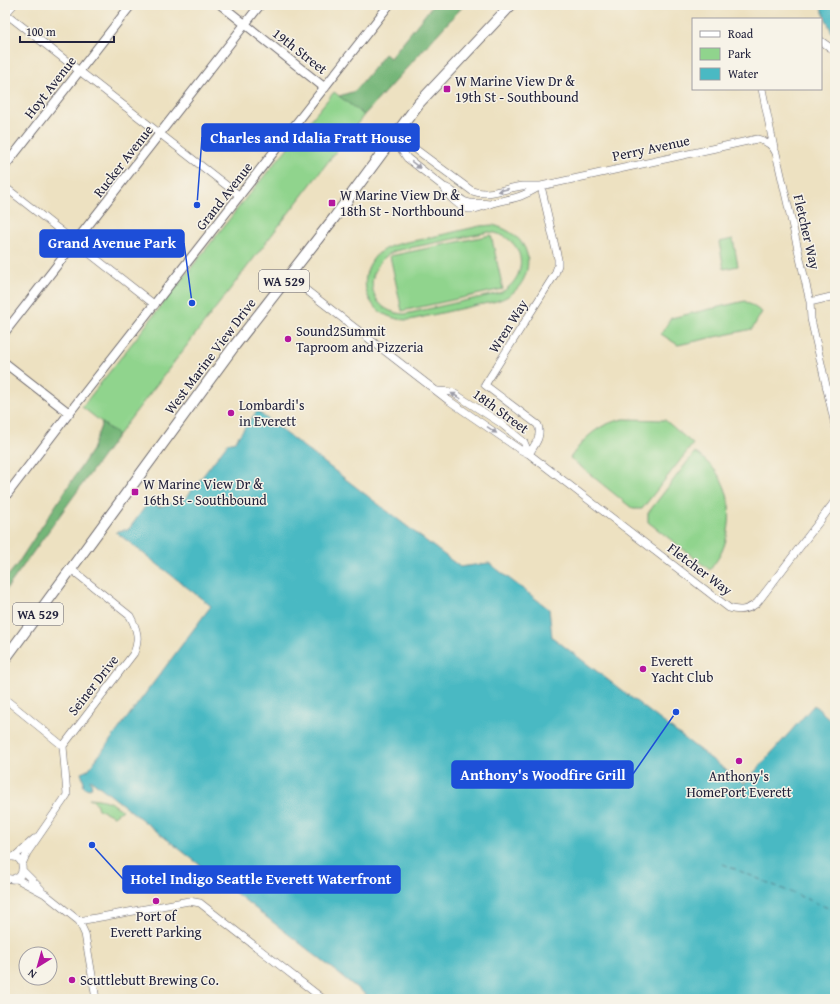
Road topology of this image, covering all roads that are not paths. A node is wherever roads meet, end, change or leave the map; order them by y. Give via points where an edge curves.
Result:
1 (12, 5) edge
2 (131, 5) edge
3 (221, 5) edge
4 (260, 5) edge
5 (389, 5) edge
6 (511, 5) edge
7 (5, 13) edge
8 (246, 24) junction
9 (822, 41) edge
10 (835, 52) edge
11 (79, 70) junction
12 (325, 88) junction
13 (762, 90) edge
14 (160, 134) junction
15 (393, 139) junction
16 (774, 149) junction
17 (5, 166) edge
18 (541, 186) junction
19 (5, 188) edge
20 (240, 196) junction
21 (75, 242) junction
22 (288, 276) junction
23 (835, 296) edge
24 (810, 302) junction
25 (155, 305) junction
26 (5, 332) edge
27 (5, 363) edge
28 (69, 413) junction
29 (835, 425) edge
30 (529, 454) junction
31 (5, 497) edge
32 (835, 501) edge
33 (71, 569) junction
34 (5, 659) edge
35 (5, 699) edge
36 (63, 746) junction
37 (39, 835) junction
38 (8, 857) edge
39 (22, 867) junction
40 (5, 877) edge
41 (15, 878) junction
42 (45, 894) junction
43 (79, 922) junction
44 (321, 998) edge
45 (96, 999) edge

1 - 7 main road
2 - 11 street, Hoyt Avenue
3 - 8 street, 19th Street
4 - 8 street, Rucker Avenue
5 - 12 street, Grand Avenue
6 - 15 main road, West Marine View Drive / WA 529 via 419,103
7 - 11 street
8 - 12 street, 19th Street
8 - 14 street, Rucker Avenue
9 - 10 street
11 - 14 street
11 - 17 street, Hoyt Avenue
12 - 20 street, Grand Avenue
13 - 16 street, Fletcher Way
14 - 20 street
14 - 21 street, Rucker Avenue
18 -> 15 street via 521,186 478,193 414,148
15 -> 18 street via 407,158 444,187 463,207 469,209 478,209 522,196
15 - 22 main road, West Marine View Drive / WA 529
16 - 18 street, Perry Avenue via 757,139
16 - 24 street, Fletcher Way
18 - 30 street, Wren Way via 558,265 543,294 485,385 538,425 539,436
19 - 21 street
20 - 25 street, Grand Avenue
21 - 25 street
21 - 26 street, Rucker Avenue
22 - 30 street, 18th Street via 448,400
22 - 33 main road, West Marine View Drive / WA 529 via 234,344
23 - 24 street
24 - 29 street, Fletcher Way via 811,319
25 - 28 street, Grand Avenue
27 - 28 street
28 - 31 street, Grand Avenue
30 - 32 street, Fletcher Way via 734,610 742,611 757,603
33 - 34 main road, West Marine View Drive / WA 529
33 - 36 street, Seiner Drive via 130,616 135,624 138,645
35 - 36 street
36 - 37 street via 67,794
37 - 38 street
37 - 39 street via 24,858
38 - 39 street via 19,860
39 - 41 street via 20,875
39 - 42 street
40 - 41 street
41 - 42 street
42 - 43 street
43 - 44 street via 189,901 200,903
43 - 45 street via 85,934

